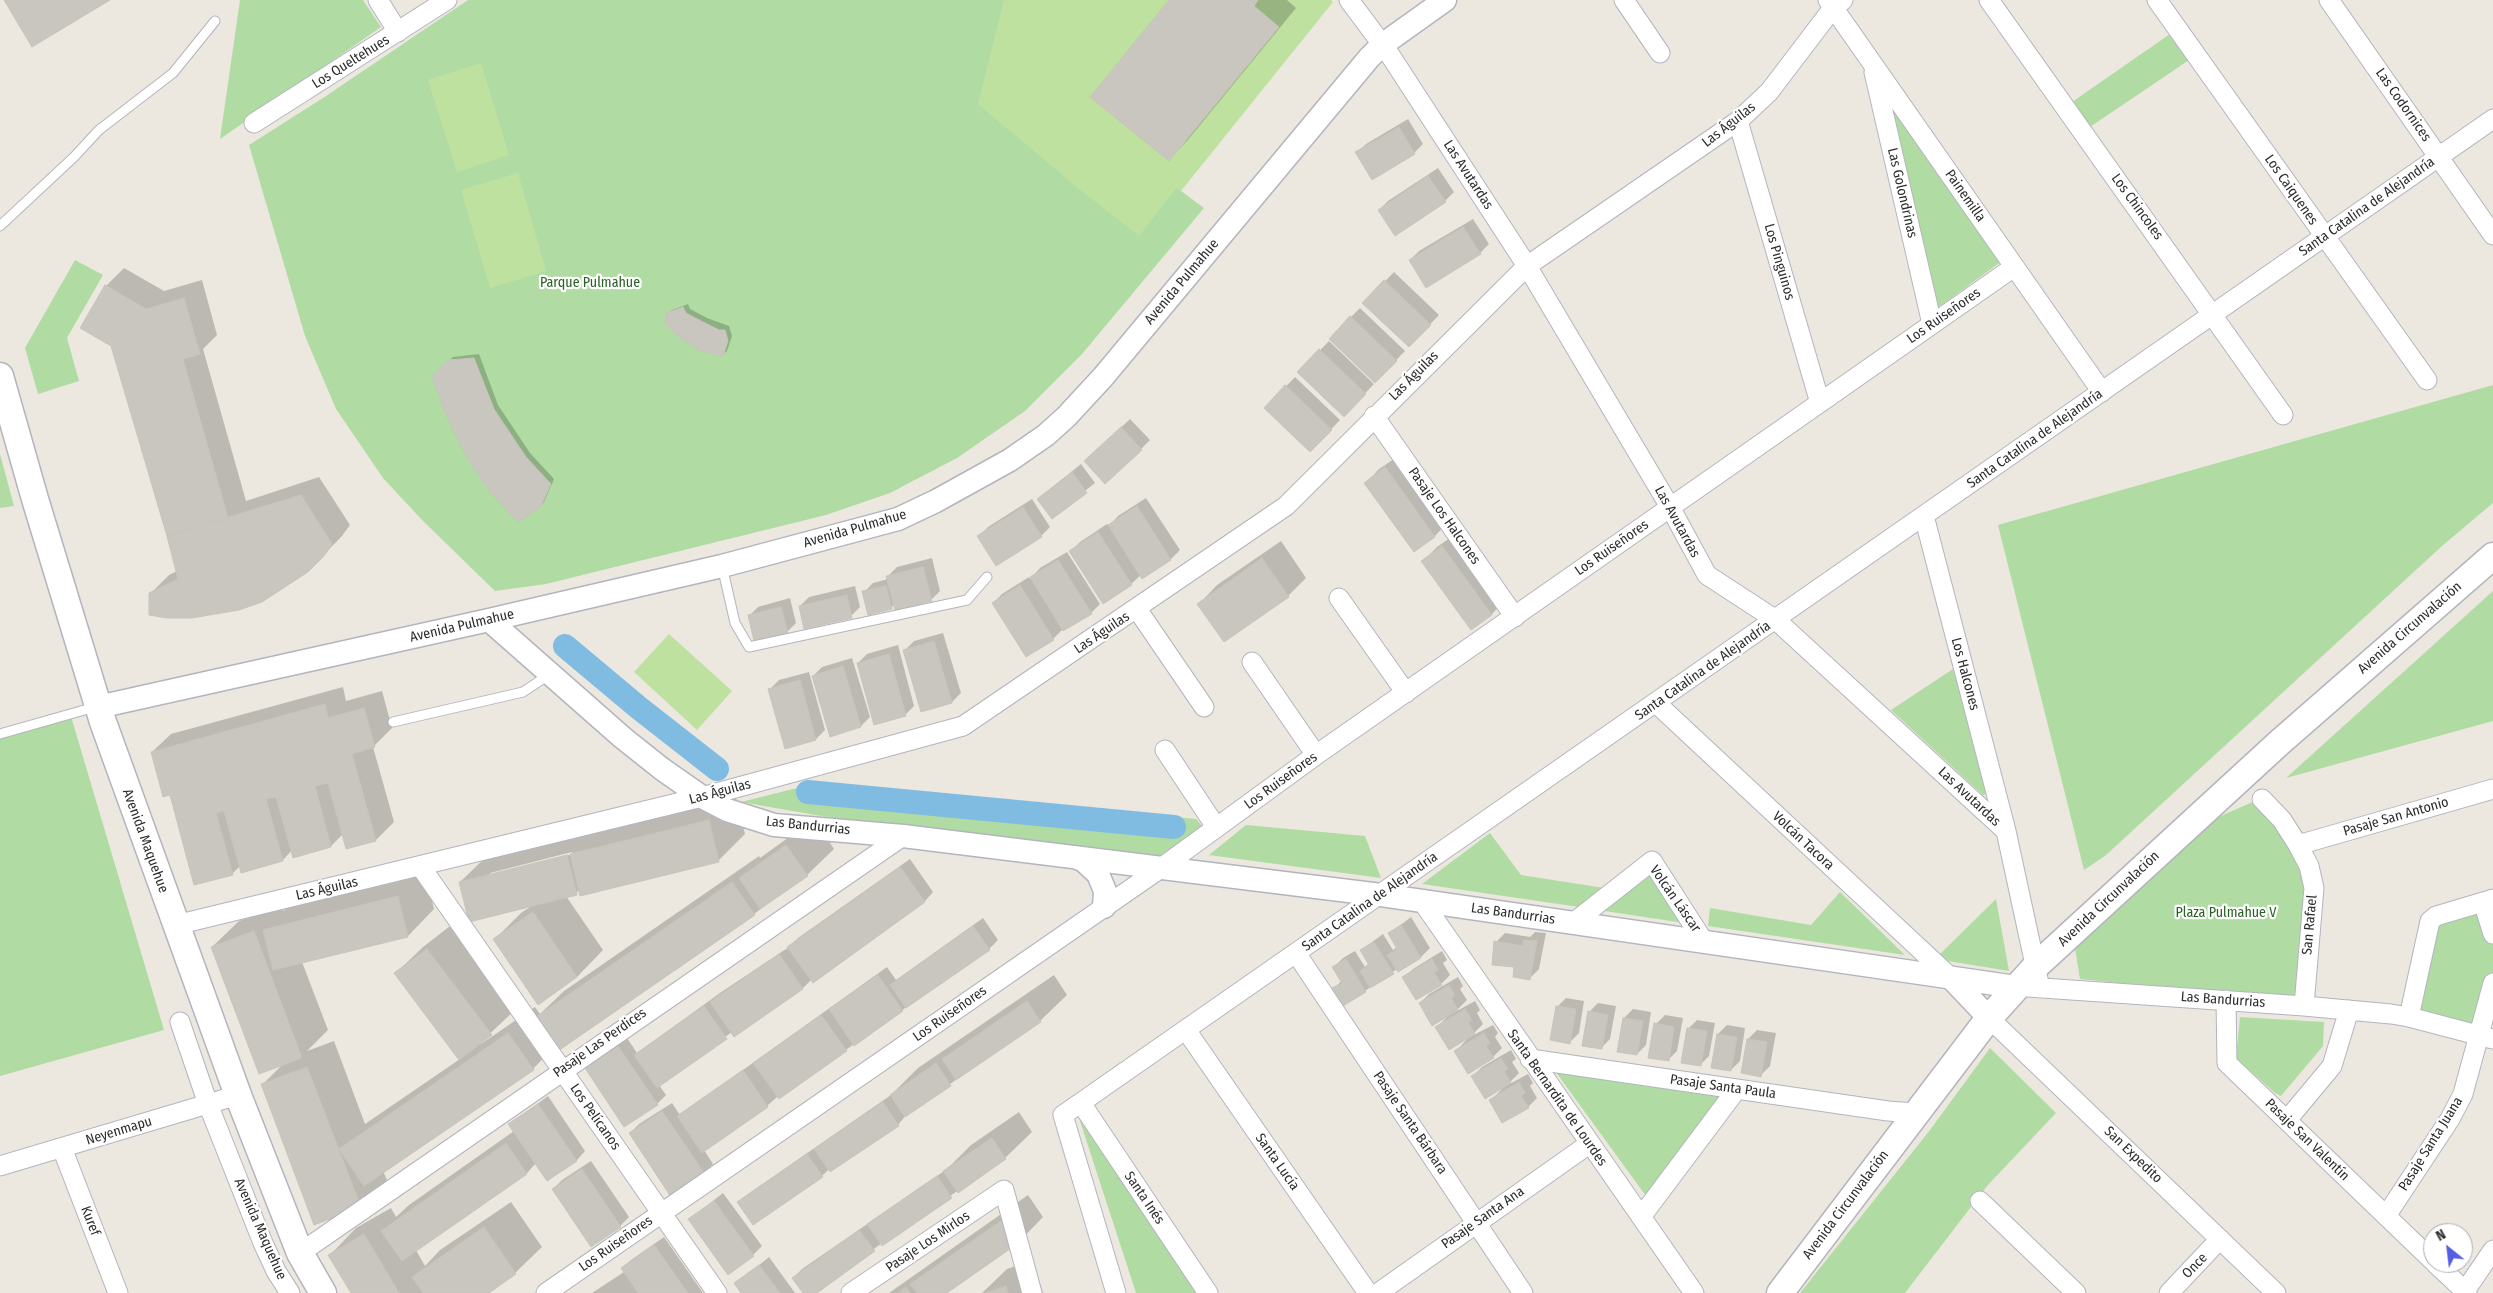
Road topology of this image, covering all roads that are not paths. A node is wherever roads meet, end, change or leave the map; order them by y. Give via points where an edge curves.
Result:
1 (378, 0) edge
2 (447, 0) edge
3 (1349, 0) edge
4 (1445, 0) edge
5 (1624, 0) edge
6 (1989, 0) edge
7 (2156, 0) edge
8 (2330, 0) edge
9 (1835, 3) edge
10 (215, 21) dead end
11 (398, 32) junction
12 (1382, 45) junction
13 (1660, 52) dead end
14 (1871, 62) junction
15 (2493, 119) edge
16 (1738, 121) junction
17 (254, 123) dead end
18 (2438, 157) junction
19 (0, 226) edge
20 (2493, 235) edge
21 (2324, 237) junction
22 (1527, 266) junction
23 (2014, 267) junction
24 (2214, 314) junction
25 (1932, 324) junction
26 (0, 376) edge
27 (2427, 380) dead end
28 (2102, 392) junction
29 (1820, 403) junction
30 (2283, 415) dead end
31 (1374, 416) junction
32 (1670, 508) junction
33 (1924, 516) junction
34 (2493, 556) edge
35 (722, 566) junction
36 (987, 577) dead end
37 (1339, 598) dead end
38 (1137, 609) junction
39 (1515, 617) junction
40 (490, 620) junction
41 (1776, 620) junction
42 (1252, 662) dead end
43 (550, 674) junction
44 (1406, 693) junction
45 (1656, 703) junction
46 (98, 707) junction
47 (1204, 707) dead end
48 (393, 722) dead end
49 (0, 734) edge
50 (1166, 750) dead end
51 (1316, 755) junction
52 (2493, 789) edge
53 (702, 797) junction
54 (2262, 799) dead end
55 (1216, 827) junction
56 (2006, 831) junction
57 (903, 836) junction
58 (2298, 845) junction
59 (1074, 857) junction
60 (421, 867) junction
61 (1161, 868) junction
62 (1381, 894) junction
63 (1422, 901) junction
64 (2488, 901) edge
65 (1104, 907) junction
66 (1573, 923) junction
67 (176, 925) junction
68 (2493, 934) edge
69 (1704, 942) junction
70 (1296, 953) junction
71 (1951, 978) junction
72 (2031, 980) junction
73 (2493, 983) edge
74 (2226, 1000) junction
75 (2304, 1006) junction
76 (2349, 1010) junction
77 (2408, 1017) junction
78 (1989, 1018) junction
79 (180, 1022) dead end
80 (1186, 1030) junction
81 (2486, 1037) edge
82 (1530, 1059) junction
83 (562, 1070) junction
84 (1737, 1089) junction
85 (238, 1095) junction
86 (1081, 1103) junction
87 (208, 1104) junction
88 (1916, 1113) junction
89 (2287, 1120) junction
90 (1589, 1144) junction
91 (62, 1148) junction
92 (0, 1166) edge
93 (1980, 1201) dead end
94 (662, 1213) junction
95 (2386, 1216) junction
96 (1641, 1217) junction
97 (1476, 1223) junction
98 (2220, 1239) junction
99 (2493, 1250) edge
100 (2423, 1251) edge
101 (300, 1253) junction
102 (2446, 1273) edge
103 (116, 1292) edge
104 (2466, 1292) edge
105 (290, 1293) edge
106 (324, 1293) edge
107 (546, 1293) edge
108 (717, 1293) edge
109 (851, 1293) edge
110 (1032, 1293) edge
111 (1116, 1293) edge
112 (1208, 1293) edge
113 (1368, 1293) edge
114 (1378, 1293) edge
115 (1523, 1293) edge
116 (1694, 1293) edge
117 (1780, 1293) edge
118 (2076, 1293) edge
119 (2169, 1293) edge
120 (2276, 1293) edge

1 - 11 street
2 - 11 street, Los Queltehues
3 - 12 street, Las Avutardas
4 - 12 street, Avenida Pulmahue
5 - 13 street
6 - 24 street, Los Chincoles
7 - 21 street, Los Caiquenes
8 - 18 street, Las Codornices
9 - 14 street, Painemilla
9 - 16 street, Las Águilas via 1769,92
10 - 19 lane via 172,73 99,130
11 - 17 street, Los Queltehues
12 - 22 street, Las Avutardas
12 - 35 street, Avenida Pulmahue via 1086,398 1046,435 973,482 898,519
14 - 23 street, Painemilla
14 - 25 street, Las Golondrinas
15 - 18 street, Santa Catalina de Alejandría
16 - 22 street, Las Águilas
16 - 29 street, Los Pinguinos
18 - 20 street, Las Codornices
18 - 21 street, Santa Catalina de Alejandría
21 - 24 street, Santa Catalina de Alejandría
21 - 27 street, Los Caiquenes
22 - 31 street, Las Águilas
22 - 32 street, Las Avutardas
23 - 25 street, Los Ruiseñores
23 - 28 street, Painemilla
24 - 28 street, Santa Catalina de Alejandría
24 - 30 street, Los Chincoles
25 - 29 street, Los Ruiseñores
26 - 46 main road, Avenida Maquehue
28 - 33 street, Santa Catalina de Alejandría
29 - 32 street, Los Ruiseñores
31 - 38 street, Las Águilas via 1286,506
31 - 39 street, Pasaje Los Halcones
32 - 39 street, Los Ruiseñores
32 - 41 street, Las Avutardas via 1706,575
33 - 41 street, Santa Catalina de Alejandría
33 - 56 street, Los Halcones
34 - 72 main road, Avenida Circunvalación via 2280,742
35 - 36 lane via 735,623 749,646 967,600
35 - 40 street, Avenida Pulmahue
37 - 44 street
38 - 47 street
38 - 53 street, Las Águilas via 963,726
39 - 44 street, Los Ruiseñores
40 - 43 street, Las Bandurrias
40 - 46 street, Avenida Pulmahue
41 - 45 street, Santa Catalina de Alejandría
41 - 56 street, Las Avutardas
42 - 51 street
43 - 48 lane via 523,692
43 - 53 street, Las Bandurrias via 623,738
44 - 51 street, Los Ruiseñores
45 - 62 street, Santa Catalina de Alejandría
45 - 71 street, Volcán Tacora
46 - 49 lane
46 - 67 main road, Avenida Maquehue
50 - 55 street
51 - 55 street, Los Ruiseñores
52 - 58 street, Pasaje San Antonio
53 - 57 street, Las Bandurrias via 728,810 774,825
53 - 60 street, Las Águilas
54 - 58 street, San Rafael via 2282,820
55 - 61 street, Los Ruiseñores
56 - 72 street, Las Avutardas
57 - 59 street, Las Bandurrias
57 - 83 street, Pasaje Las Perdices
58 - 75 street, San Rafael via 2309,866 2314,888
59 - 61 street, Las Bandurrias
59 - 65 street, Las Bandurrias via 1084,861 1098,874 1105,891
60 - 67 street, Las Águilas
60 - 83 street, Los Pelícanos
61 - 62 street, Las Bandurrias
61 - 65 street, Los Ruiseñores
62 - 63 street, Las Bandurrias
62 - 70 street, Santa Catalina de Alejandría
63 - 66 street, Las Bandurrias
63 - 82 street, Santa Bernardita de Lourdes
64 - 68 street
64 - 77 street via 2436,916 2430,921
65 - 94 street, Los Ruiseñores
66 - 69 street, Las Bandurrias
66 - 69 street, Volcán Láscar via 1652,861
67 - 85 main road, Avenida Maquehue
69 - 71 street, Las Bandurrias
70 - 80 street, Santa Catalina de Alejandría
70 - 97 street, Pasaje Santa Bárbara
71 - 72 street, Las Bandurrias
71 - 78 street
72 - 74 street, Las Bandurrias
72 - 78 main road, Avenida Circunvalación
73 - 81 street, Pasaje Santa Juana
74 - 75 street, Las Bandurrias
74 - 89 street, Pasaje San Valentín via 2226,1063
75 - 76 street, Las Bandurrias
76 - 77 street, Las Bandurrias
76 - 89 street via 2332,1066
77 - 81 street, Las Bandurrias
78 - 88 main road, Avenida Circunvalación
78 - 98 street, San Expedito
79 - 87 street, Avenida Maquehue
80 - 86 street, Santa Catalina de Alejandría
80 - 113 street, Santa Lucía
81 - 95 street, Pasaje Santa Juana via 2456,1107
82 - 84 street, Pasaje Santa Paula
82 - 90 street, Santa Bernardita de Lourdes
83 - 94 street, Los Pelícanos
83 - 101 street, Pasaje Las Perdices
84 - 88 street, Pasaje Santa Paula
84 - 96 street
85 - 87 street, Neyenmapu
85 - 101 main road, Avenida Maquehue
86 - 111 street, Santa Catalina de Alejandría via 1063,1115
86 - 112 street, Santa Inés
87 - 91 street, Neyenmapu
87 - 105 street, Avenida Maquehue via 262,1243
88 - 117 main road, Avenida Circunvalación
89 - 95 street, Pasaje San Valentín
90 - 96 street, Santa Bernardita de Lourdes
90 - 97 street, Pasaje Santa Ana
91 - 92 street, Neyenmapu
91 - 103 street, Kuref
93 - 118 street
94 - 107 street, Los Ruiseñores
94 - 108 street, Los Pelícanos
95 - 100 street, Pasaje San Valentín
96 - 116 street, Santa Bernardita de Lourdes
97 - 114 street, Pasaje Santa Ana
97 - 115 street, Pasaje Santa Bárbara
98 - 119 street, Once
98 - 120 street, San Expedito
99 - 104 street
101 - 106 main road, Avenida Maquehue
102 - 104 street, Pasaje San Valentín
109 - 110 street, Pasaje Los Mirlos via 1004,1190

